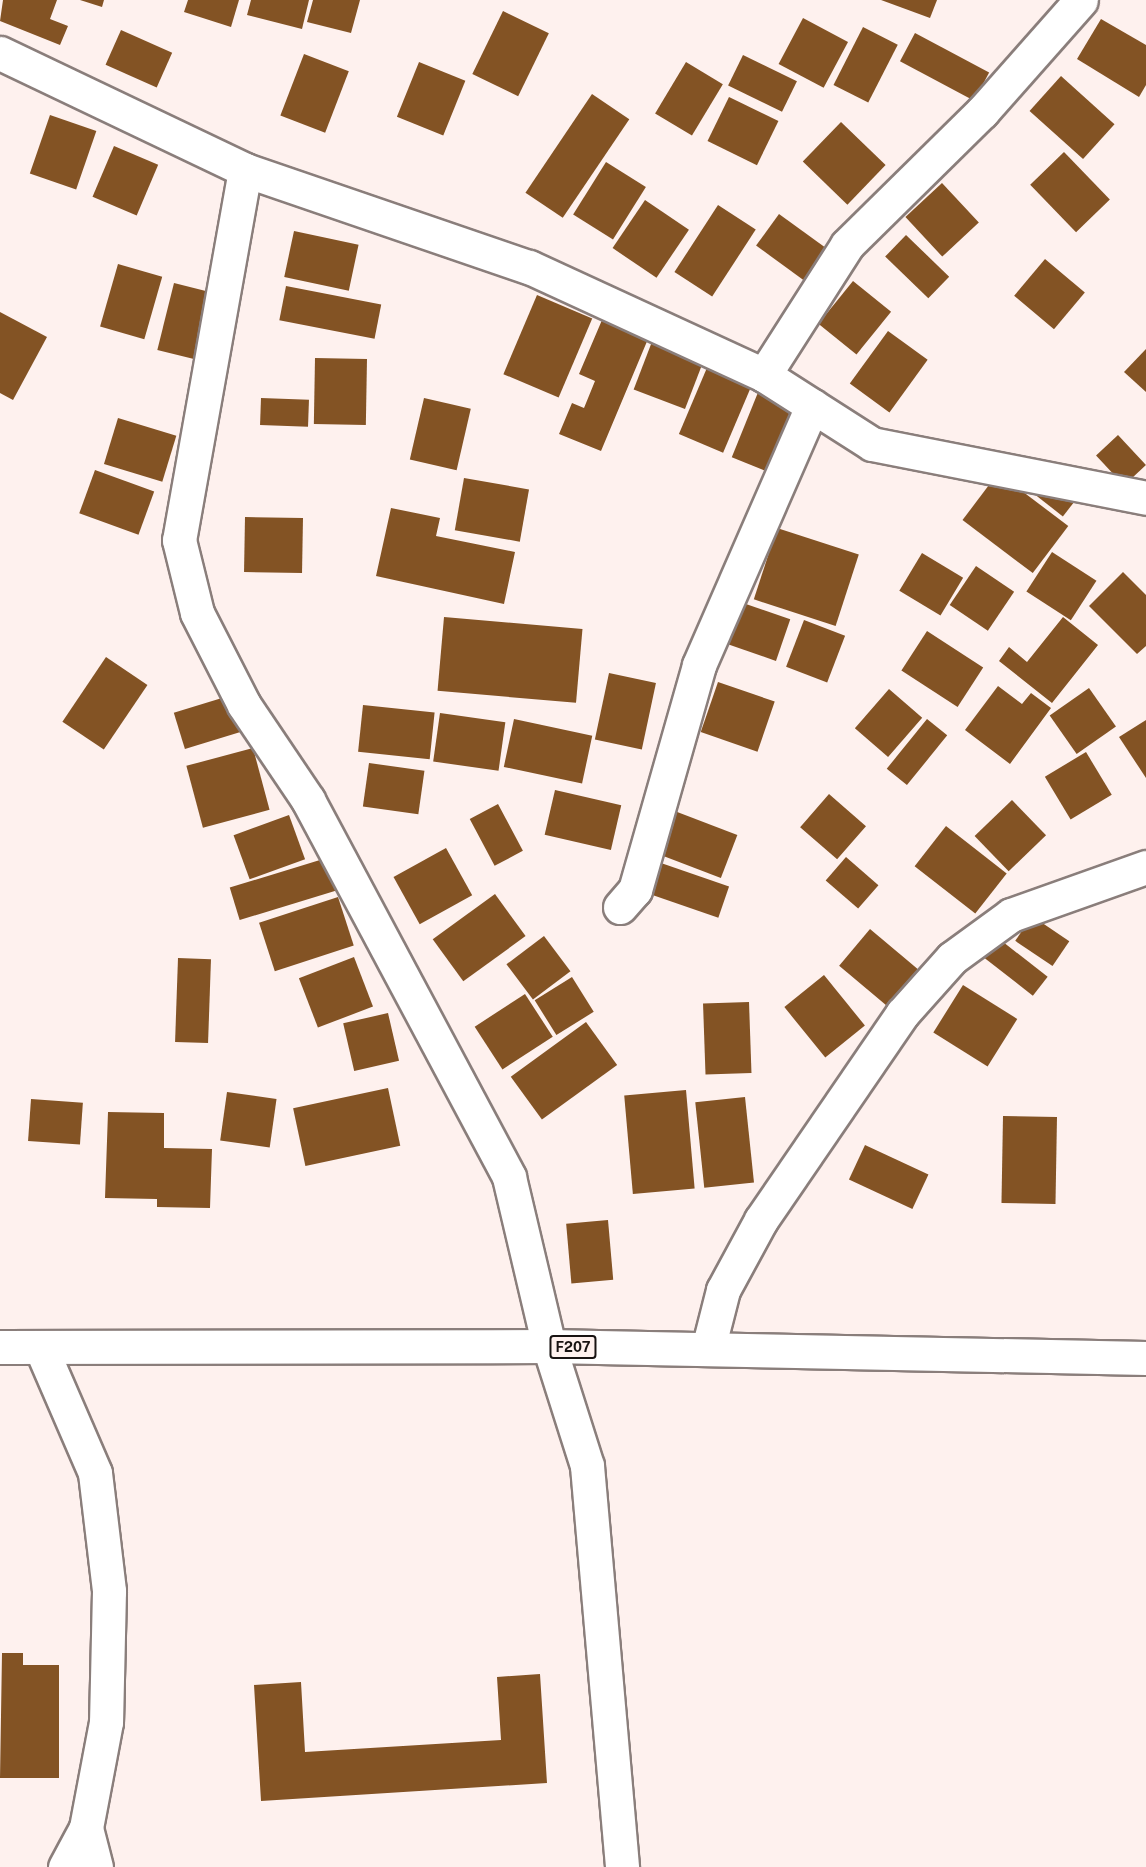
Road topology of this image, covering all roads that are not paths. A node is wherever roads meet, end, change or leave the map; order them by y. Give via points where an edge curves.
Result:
1 (1081, 0) edge
2 (0, 53) edge
3 (245, 170) junction
4 (764, 375) junction
5 (812, 406) junction
6 (1146, 498) edge
7 (1146, 867) edge
8 (620, 907) dead end
9 (549, 1346) junction
10 (0, 1347) edge
11 (41, 1348) junction
12 (708, 1349) junction
13 (1146, 1358) edge
14 (86, 1828) junction
15 (65, 1867) edge
16 (96, 1867) edge
17 (622, 1867) edge

1 - 4 street via 982,112 847,244
2 - 3 street
3 - 4 street via 529,267
3 - 9 street via 179,540 197,613 244,705 308,800 508,1177
4 - 5 street
5 - 6 street via 872,444
5 - 8 street via 699,665 635,890
7 - 12 street via 1011,915 952,958 902,1014 761,1220 723,1290
9 - 11 street, F207
9 - 12 street, F207
9 - 17 street via 587,1466
10 - 11 street, F207
11 - 14 street via 95,1473 109,1591 106,1722
12 - 13 street, F207
14 - 15 street
14 - 16 street

